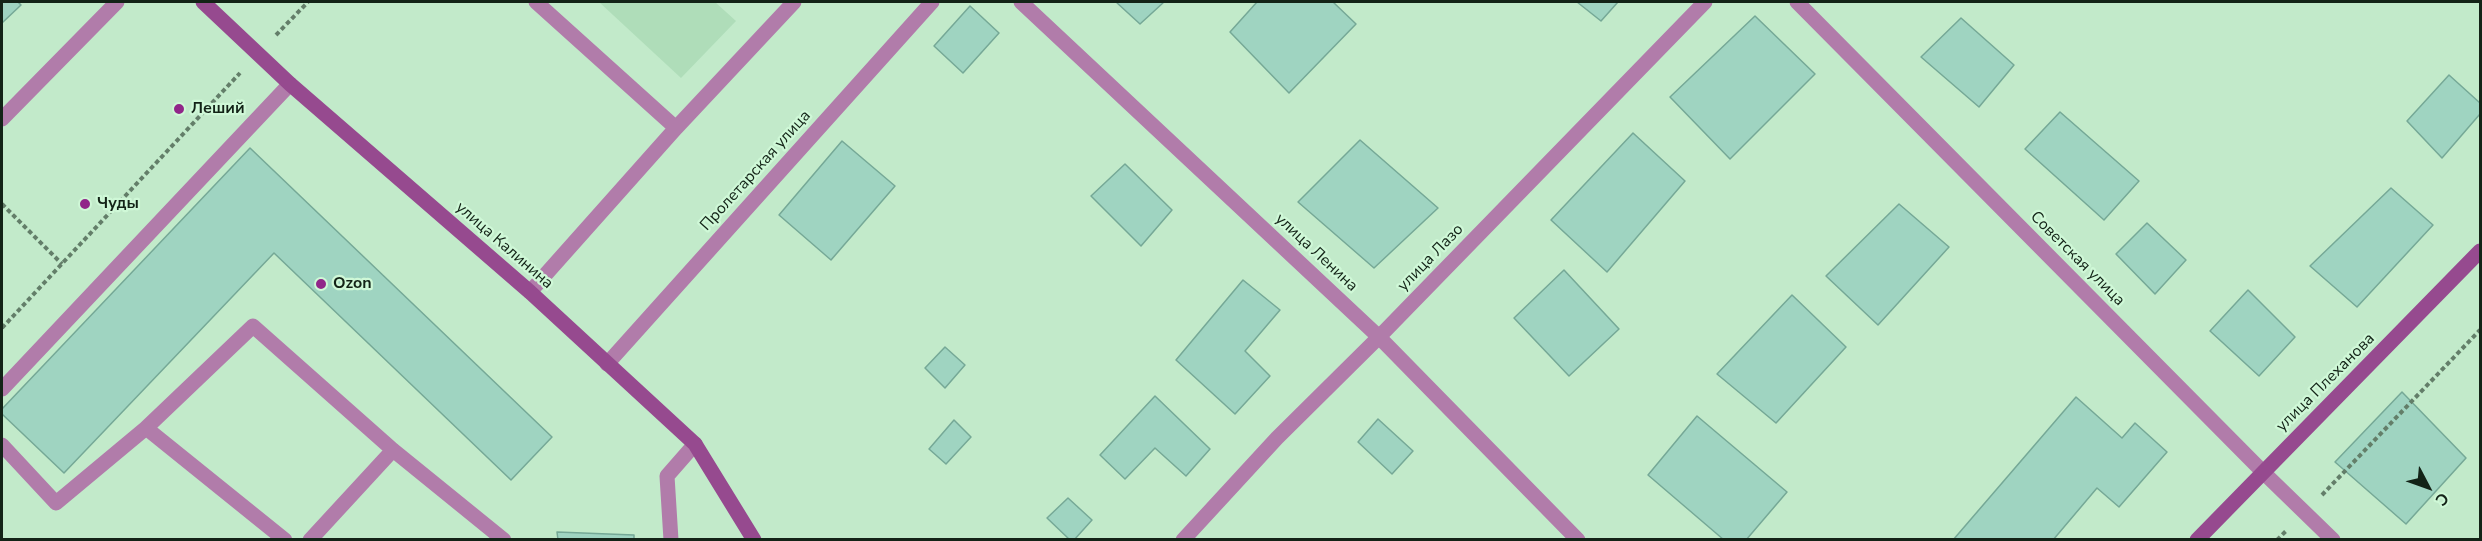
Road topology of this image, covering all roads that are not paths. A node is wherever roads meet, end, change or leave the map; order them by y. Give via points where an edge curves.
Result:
1 (117, 2) edge
2 (203, 2) edge
3 (536, 2) edge
4 (794, 2) edge
5 (932, 2) edge
6 (1021, 2) edge
7 (1706, 2) edge
8 (1797, 2) edge
9 (290, 84) junction
10 (2, 119) edge
11 (676, 128) junction
12 (2481, 251) edge
13 (530, 292) junction
14 (1379, 337) junction
15 (607, 364) junction
16 (2, 390) edge
17 (146, 428) junction
18 (695, 444) junction
19 (2, 445) edge
20 (393, 450) junction
21 (2263, 472) junction
22 (285, 540) edge
23 (310, 540) edge
24 (504, 540) edge
25 (671, 540) edge
26 (754, 540) edge
27 (1183, 540) edge
28 (1578, 540) edge
29 (2197, 540) edge
30 (2333, 540) edge

1 - 10 street
2 - 9 main road, улица Калинина
3 - 11 street
4 - 11 street
5 - 15 street, Пролетарская улица
6 - 14 street, улица Ленина
7 - 14 street, улица Лазо
8 - 21 street, Советская улица
9 - 13 main road, улица Калинина
9 - 16 street
11 - 13 street
12 - 21 main road, улица Плеханова
13 - 15 main road, улица Калинина
14 - 27 street, улица Лазо via 1277,438
14 - 28 street, улица Ленина
15 - 18 main road, улица Калинина
17 - 19 street via 56,503
17 - 20 street via 253,326
17 - 22 street
18 - 25 street via 667,476
18 - 26 main road, улица Калинина
20 - 23 street
20 - 24 street
21 - 29 main road, улица Плеханова
21 - 30 street, Советская улица

